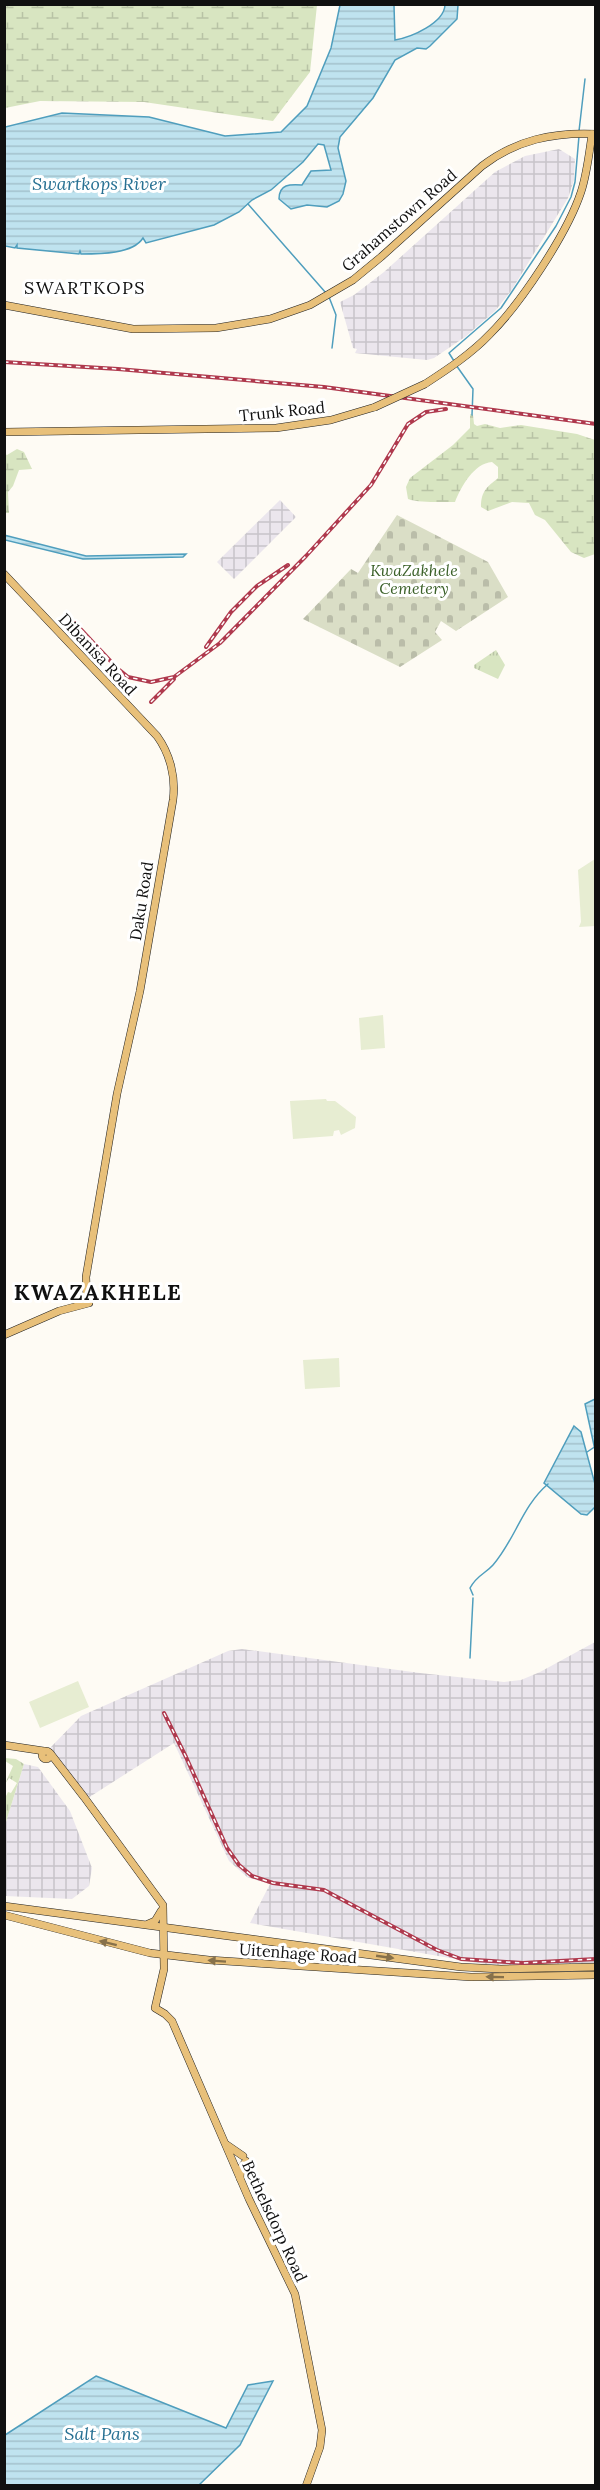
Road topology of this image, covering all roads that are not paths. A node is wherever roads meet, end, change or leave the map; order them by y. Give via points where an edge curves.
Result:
1 (594, 134) edge
2 (596, 142) edge
3 (589, 159) junction
4 (4, 305) edge
5 (4, 432) edge
6 (4, 574) edge
7 (167, 756) joint
8 (4, 1334) edge
9 (4, 1745) edge
10 (4, 1906) edge
11 (163, 1914) junction
12 (4, 1915) edge
13 (145, 1925) junction
14 (163, 1927) junction
15 (177, 1929) junction
16 (150, 1953) junction
17 (163, 1955) junction
18 (176, 1956) junction
19 (162, 1967) junction
20 (596, 1967) edge
21 (596, 1975) edge
22 (223, 2141) junction
23 (240, 2178) junction
24 (306, 2486) edge

1 - 3 main road, Trunk Road
1 - 4 main road, Grahamstown Road via 550,135 498,154 366,271 334,292 270,319 216,328 133,328
2 - 3 main road
3 - 5 main road, Trunk Road, bridge via 573,213 521,298 477,346 425,384 375,407 306,425
6 - 7 main road, Dibanisa Road via 152,730
7 - 8 main road, Daku Road via 173,775 173,800 126,1050 88,1301
9 - 11 main road via 46,1755 64,1769
10 - 13 main road, Uitenhage Road
11 - 13 main road
11 - 14 main road, Bethelsdorp Road
11 - 15 main road
16 -> 12 main road, Uitenhage Road
13 - 14 main road, Uitenhage Road
14 - 15 main road, Uitenhage Road
14 - 17 main road, Bethelsdorp Road
15 -> 20 main road, Uitenhage Road via 461,1967
16 - 17 main road, Uitenhage Road
16 - 19 main road
17 - 18 main road, Uitenhage Road
17 - 19 main road, Bethelsdorp Road
18 - 19 main road
21 -> 18 main road, Uitenhage Road via 471,1977
19 - 22 main road, Bethelsdorp Road via 154,2008 172,2021
22 - 23 main road, Bethelsdorp Road
22 - 23 main road via 245,2158
23 - 24 main road, Bethelsdorp Road via 300,2310 322,2430

